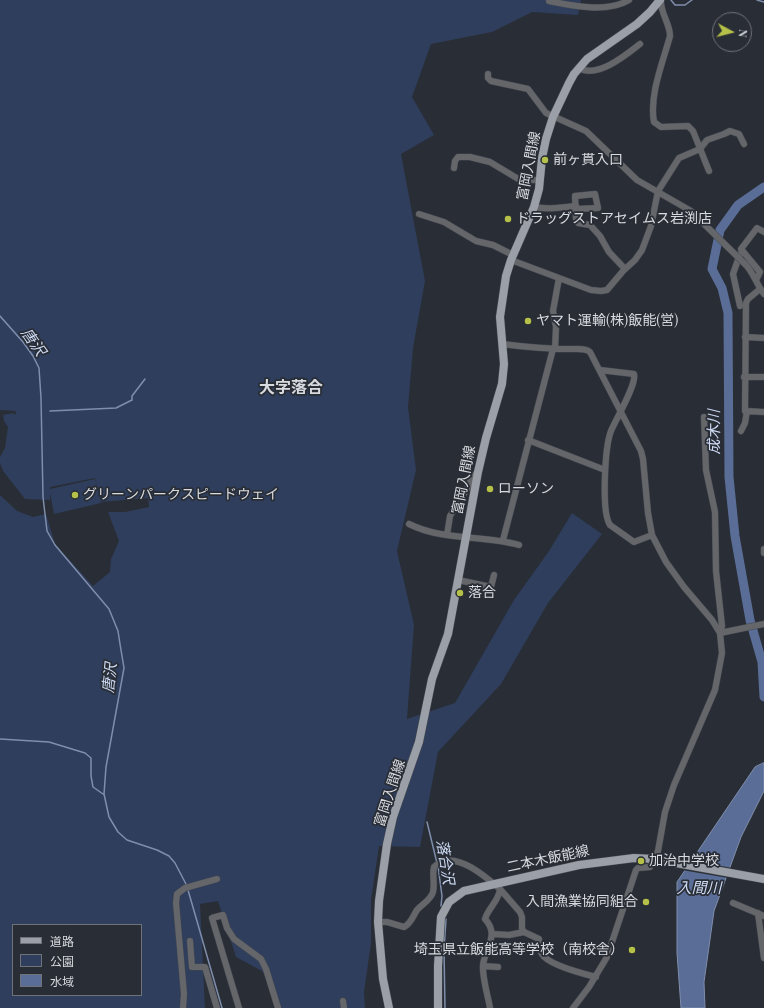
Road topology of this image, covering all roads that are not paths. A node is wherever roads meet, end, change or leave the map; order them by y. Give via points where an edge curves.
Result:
1 (629, 0) edge
2 (660, 0) edge
3 (549, 1) dead end
4 (640, 44) dead end
5 (579, 68) junction
6 (488, 74) dead end
7 (553, 117) junction
8 (744, 144) dead end
9 (700, 149) junction
10 (454, 168) dead end
11 (709, 171) dead end
12 (540, 180) junction
13 (658, 191) junction
14 (534, 207) junction
15 (420, 214) dead end
16 (764, 232) edge
17 (741, 249) junction
18 (512, 258) junction
19 (625, 269) junction
20 (559, 278) junction
21 (756, 280) junction
22 (762, 292) edge
23 (740, 306) dead end
24 (745, 337) junction
25 (764, 338) edge
26 (502, 344) junction
27 (554, 349) junction
28 (600, 370) junction
29 (744, 377) junction
30 (764, 377) edge
31 (621, 410) junction
32 (747, 411) junction
33 (764, 412) edge
34 (704, 418) dead end
35 (741, 431) dead end
36 (528, 440) junction
37 (605, 470) junction
38 (478, 472) junction
39 (409, 524) dead end
40 (448, 535) junction
41 (652, 535) junction
42 (466, 538) junction
43 (503, 540) junction
44 (519, 545) dead end
45 (764, 549) edge
46 (764, 553) edge
47 (494, 575) dead end
48 (458, 580) junction
49 (763, 624) edge
50 (720, 633) junction
51 (657, 859) junction
52 (650, 867) junction
53 (653, 873) dead end
54 (217, 879) dead end
55 (764, 879) edge
56 (497, 887) junction
57 (733, 903) dead end
58 (758, 913) junction
59 (764, 916) edge
60 (378, 922) junction
61 (524, 932) junction
62 (493, 934) junction
63 (190, 941) dead end
64 (764, 958) edge
65 (483, 966) junction
66 (498, 967) dead end
67 (596, 977) junction
68 (183, 1008) edge
69 (217, 1008) edge
70 (239, 1008) edge
71 (278, 1008) edge
72 (389, 1008) edge
73 (438, 1008) edge
74 (490, 1008) edge
75 (573, 1008) edge

1 - 3 street via 603,7 573,6
2 - 5 main road, 富岡入間線 via 637,24 593,54
2 - 9 street via 660,8 670,29 670,36 657,80 654,122 661,127 688,126 693,131
4 - 5 street via 614,64 594,70 584,71
5 - 7 main road, 富岡入間線
6 - 7 street via 491,81 528,89 546,113
7 - 12 main road, 富岡入間線 via 544,149
7 - 13 street via 586,132 637,180
8 - 9 street via 739,134 730,132 707,140
9 - 11 street
9 - 13 street via 679,158
10 - 12 street via 458,157 470,157 490,162 520,180
12 - 14 main road, 富岡入間線
13 - 19 street via 642,250
13 - 21 street, bridge via 700,220 745,264
14 - 18 main road, 富岡入間線
14 - 19 street via 576,207 578,223 590,225
15 - 18 street via 444,222
16 - 17 street via 757,228
17 - 21 street via 760,272
17 - 23 street via 733,274
18 - 20 street
18 - 26 main road, 富岡入間線 via 501,304
19 - 20 street via 607,290 601,291 591,290
20 - 27 street via 553,311 556,327
21 - 22 street
22 - 24 street via 746,302
24 - 25 street
24 - 29 street
26 - 27 street
26 - 38 main road, 富岡入間線 via 502,384
27 - 28 street via 588,350
27 - 36 street
28 - 31 street
28 - 31 street via 634,374 630,391
29 - 30 street
29 - 32 street via 744,411
31 - 37 street via 611,432
31 - 41 street via 644,459
32 - 33 street
32 - 35 street
34 - 50 street via 706,470 714,512 716,571 722,626
36 - 37 street
36 - 43 street
37 - 41 street via 606,507 610,525 634,542
38 - 40 street via 471,478 450,516
38 - 42 main road, 富岡入間線
39 - 40 street via 419,529
40 - 42 street
41 - 50 street via 666,562
42 - 43 street
42 - 48 main road, 富岡入間線
43 - 44 street
45 - 46 street
47 - 48 street via 491,587
48 - 60 main road, 富岡入間線 via 448,634 432,679 419,742 387,844
49 - 50 street
50 - 51 street via 722,653 715,690 670,797
51 - 52 street
51 - 55 main road, 二本木飯能線
51 - 56 main road, 二本木飯能線 via 634,858 594,862
52 - 53 street
52 - 67 street via 636,870 607,957
54 - 68 street via 185,888 177,894
56 - 60 street via 470,866 444,861 435,866 431,897 408,925 404,927
56 - 61 street via 520,912
56 - 62 street via 499,895 485,919 490,924
56 - 73 main road, 二本木飯能線 via 462,892 449,902 442,912 437,983
57 - 58 street
58 - 59 street
58 - 64 street
60 - 72 main road, 富岡入間線 via 383,979
61 - 62 street via 509,935
61 - 67 street via 539,939 542,956 560,966
62 - 65 street
63 - 69 street via 192,968 205,967
65 - 66 street
65 - 74 street
67 - 75 street
70 - 71 street via 212,918 223,915 234,939 261,959

